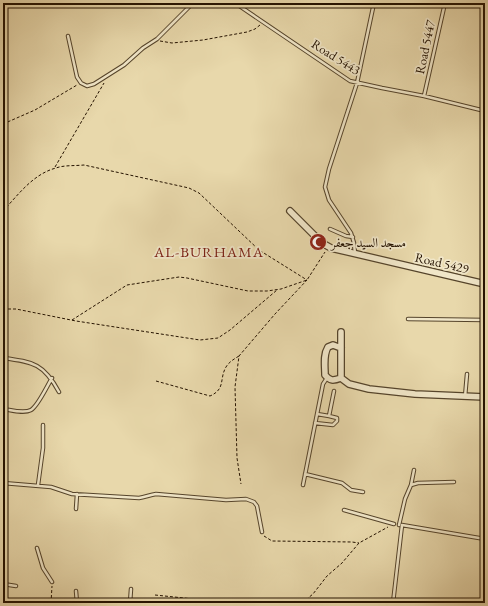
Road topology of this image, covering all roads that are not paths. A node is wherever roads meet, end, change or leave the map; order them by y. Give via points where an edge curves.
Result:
1 (194, 3) edge
2 (235, 3) edge
3 (374, 3) edge
4 (445, 3) edge
5 (68, 36) dead end
6 (357, 83) junction
7 (424, 96) junction
8 (485, 111) edge
9 (290, 211) dead end
10 (330, 229) dead end
11 (353, 237) junction
12 (355, 254) junction
13 (485, 284) edge
14 (408, 319) dead end
15 (485, 320) edge
16 (341, 332) dead end
17 (341, 348) junction
18 (4, 358) edge
19 (3, 368) edge
20 (467, 374) dead end
21 (327, 377) junction
22 (52, 378) junction
23 (341, 378) junction
24 (334, 391) dead end
25 (59, 392) dead end
26 (465, 397) junction
27 (485, 397) edge
28 (3, 408) edge
29 (317, 414) junction
30 (329, 416) junction
31 (315, 423) junction
32 (42, 425) dead end
33 (414, 470) dead end
34 (305, 474) junction
35 (454, 482) dead end
36 (3, 483) edge
37 (38, 485) junction
38 (303, 485) dead end
39 (411, 485) junction
40 (363, 492) dead end
41 (77, 494) junction
42 (76, 509) dead end
43 (344, 510) dead end
44 (394, 524) road end
45 (400, 525) junction
46 (262, 532) road end
47 (485, 539) edge
48 (37, 548) dead end
49 (52, 582) road end
50 (3, 584) edge
51 (16, 586) dead end
52 (131, 589) dead end
53 (76, 591) dead end
54 (77, 603) edge
55 (130, 603) edge
56 (393, 603) edge

1 - 5 lane via 157,39 124,65 87,86 77,77
2 - 6 lane, Road 5443 via 350,81
3 - 6 lane
4 - 7 lane, Road 5447
6 - 7 lane, Road 5443
6 - 11 lane via 325,187 329,200
7 - 8 lane, Road 5443
9 - 12 street, Road 5429 via 322,243
10 - 11 lane
11 - 12 lane
12 - 13 street, Road 5429
14 - 15 lane
16 - 17 street
17 - 21 street via 333,345 326,350
17 - 23 street
18 - 19 lane
18 - 22 lane via 32,363
20 - 26 lane
21 - 23 street via 333,380
21 - 29 lane via 323,384
22 - 25 lane
22 - 28 lane via 31,410
23 - 26 street via 349,384 369,389
24 - 30 lane
26 - 27 street
29 - 30 lane
29 - 31 lane
30 - 31 lane via 337,418 333,425
31 - 34 lane
32 - 37 lane via 43,448
33 - 39 lane
34 - 38 lane
34 - 40 lane via 342,483 351,490
35 - 39 lane
36 - 37 lane
37 - 41 lane
39 - 45 lane via 405,499
41 - 42 lane
41 - 46 lane via 138,498 156,494 226,500 246,499 256,506
43 - 44 lane
45 - 47 lane
45 - 56 lane
48 - 49 lane via 43,568
50 - 51 lane
52 - 55 lane
53 - 54 lane

